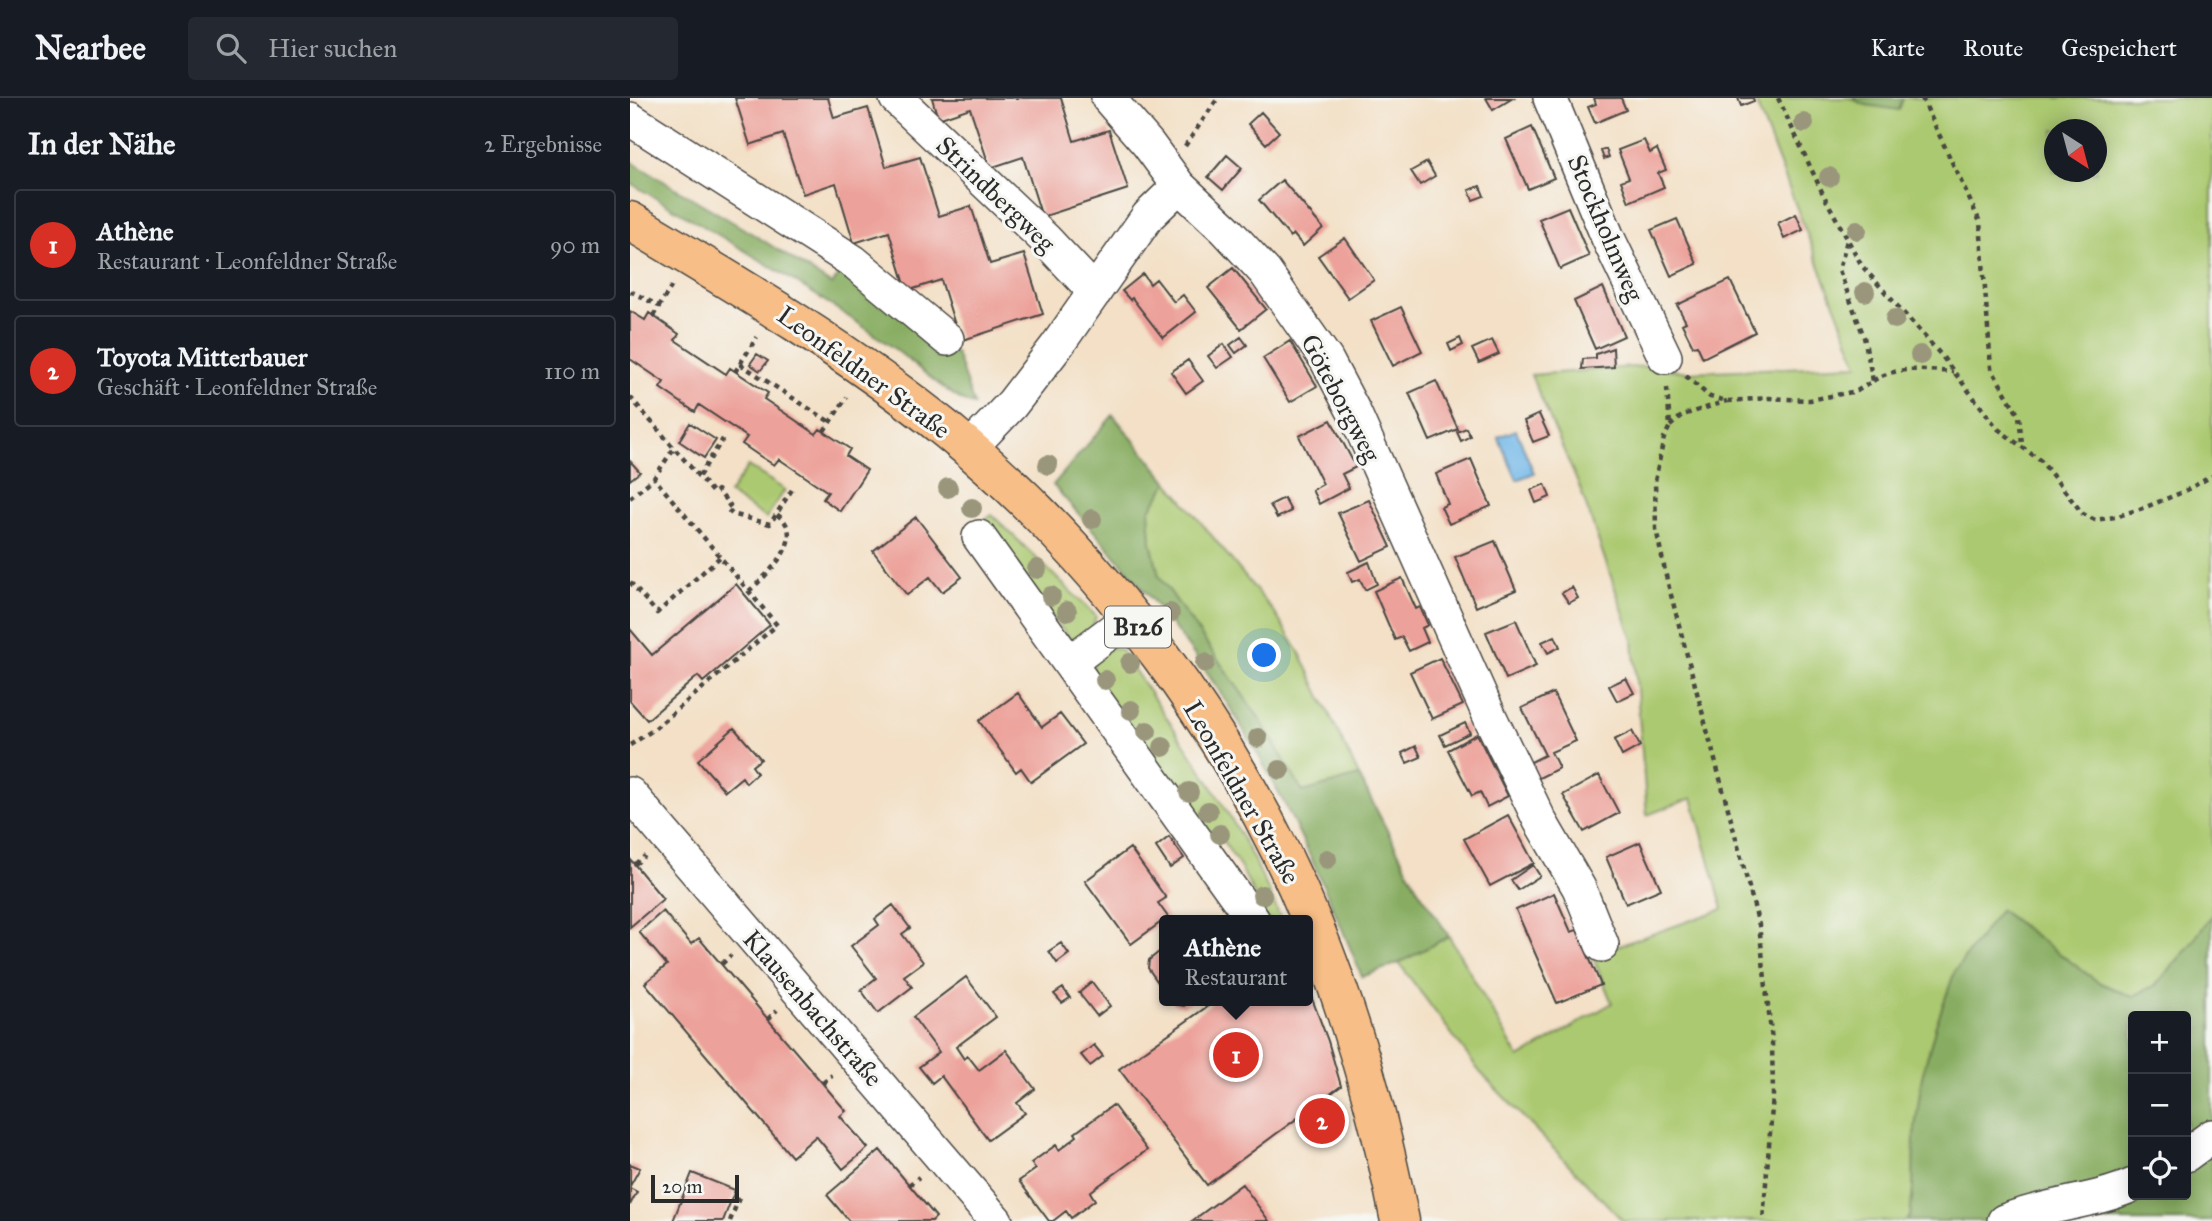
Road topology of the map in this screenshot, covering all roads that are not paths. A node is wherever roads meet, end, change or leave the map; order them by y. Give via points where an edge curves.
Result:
1 (897, 98) edge
2 (1108, 98) edge
3 (1550, 98) edge
4 (630, 119) edge
5 (1179, 186) junction
6 (630, 221) edge
7 (1095, 292) junction
8 (947, 340) dead end
9 (1664, 357) road end
10 (969, 449) junction
11 (979, 537) dead end
12 (1130, 617) junction
13 (1069, 663) junction
14 (630, 794) edge
15 (1249, 915) edge
16 (1309, 915) edge
17 (1313, 924) edge
18 (1602, 946) dead end
19 (2212, 1136) edge
20 (2191, 1151) edge
21 (2128, 1187) edge
22 (996, 1221) edge
23 (1399, 1221) edge
24 (2004, 1221) edge

1 - 7 street, Strindbergweg
2 - 5 street, Göteborgweg
3 - 9 street, Stockholmweg
4 - 8 street via 854,262
5 - 7 street via 1148,216
5 - 18 street, Göteborgweg via 1256,262 1326,359 1490,717 1540,821 1579,888
6 - 10 main road, Leonfeldner Straße / B126 via 866,368
7 - 10 street via 1012,404
10 - 12 main road, Leonfeldner Straße / B126 via 1083,561
11 - 13 street
12 - 13 street
12 - 16 main road, Leonfeldner Straße / B126 via 1231,763
13 - 15 street
14 - 22 street, Klausenbachstraße
17 - 23 main road, Leonfeldner Straße / B126 via 1367,1078
19 - 20 street
21 - 24 street

